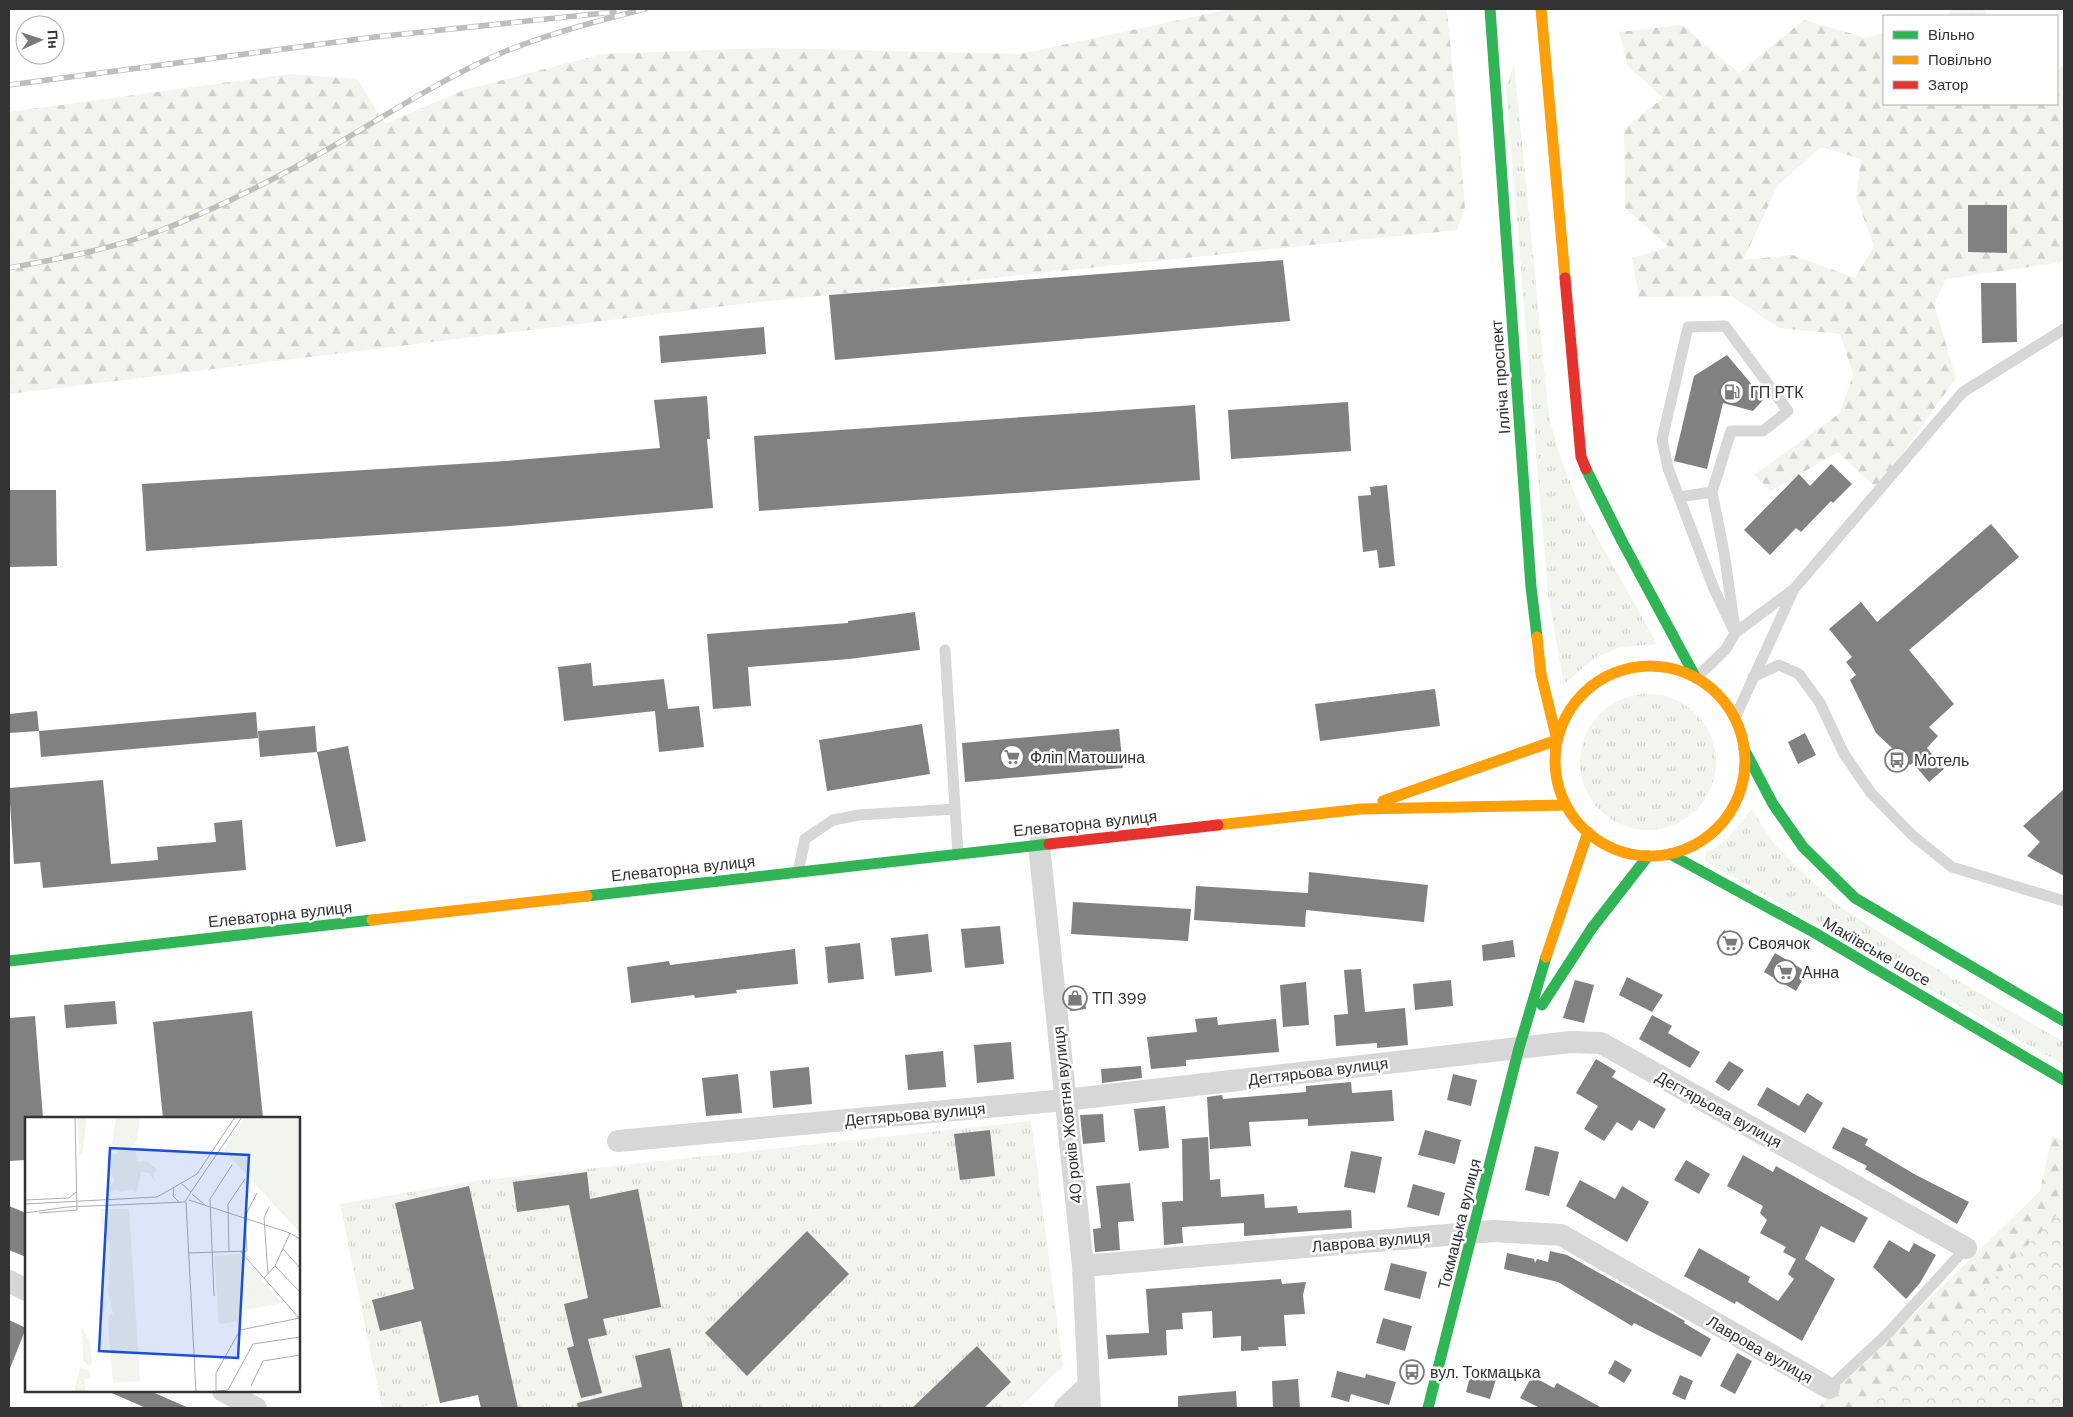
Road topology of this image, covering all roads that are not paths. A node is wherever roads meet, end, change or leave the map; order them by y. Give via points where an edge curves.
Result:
1 (1490, 9) edge
2 (1541, 9) edge
3 (2064, 329) edge
4 (1712, 492) junction
5 (1679, 497) junction
6 (1794, 589) junction
7 (1735, 633) junction
8 (945, 650) dead end
9 (1753, 677) junction
10 (1696, 678) junction
11 (1735, 718) junction
12 (1557, 740) junction
13 (1744, 747) junction
14 (1566, 805) junction
15 (955, 808) junction
16 (1361, 809) junction
17 (1588, 832) junction
18 (1039, 845) junction
19 (958, 854) junction
20 (1670, 854) junction
21 (1648, 856) junction
22 (798, 872) junction
23 (2064, 901) edge
24 (9, 961) edge
25 (2064, 1021) edge
26 (1519, 1048) junction
27 (2064, 1080) edge
28 (1065, 1100) junction
29 (618, 1141) dead end
30 (1474, 1233) junction
31 (1966, 1248) joint
32 (1084, 1266) junction
33 (9, 1281) edge
34 (25, 1289) edge
35 (1829, 1388) joint
36 (1088, 1398) edge
37 (1065, 1408) edge
38 (1428, 1408) edge

1 - 12 main road, Ілліча проспект via 1531,588 1541,674
2 - 10 main road via 1581,457 1600,504
3 - 6 lane via 1962,392
4 - 5 lane
4 - 5 lane via 1731,431 1763,431 1788,411 1725,326 1688,327 1662,440
4 - 7 lane
5 - 7 lane via 1714,589
6 - 7 lane
6 - 9 lane
7 - 10 lane via 1726,648
8 - 15 lane
9 - 11 lane
9 - 23 lane via 1779,666 1799,674 1820,703 1844,754 1871,793 1913,836 1952,867
10 - 11 main road via 1718,694
10 - 12 main road via 1682,671 1651,666 1618,671 1582,694 1563,722
11 - 13 main road
12 - 14 main road via 1556,773
12 - 16 main road, Елеваторна вулиця
13 - 20 main road via 1745,770 1731,810 1705,838
13 - 25 main road via 1773,804 1803,847 1855,898
14 - 16 main road, Елеваторна вулиця
14 - 17 main road
15 - 19 lane
15 - 22 lane via 833,820 805,839
16 - 18 main road, Елеваторна вулиця
17 - 21 main road via 1617,850
17 - 26 main road, Токмацька вулиця via 1553,932
18 - 19 main road, Елеваторна вулиця
18 - 28 street, 40 років Жовтня вулиця
19 - 22 main road, Елеваторна вулиця
20 - 21 main road
20 - 27 main road, Макіївське шосе via 1815,933
21 - 26 main road, Токмацька вулиця via 1573,952
22 - 24 main road, Елеваторна вулиця
26 - 28 street, Дегтярьова вулиця
26 - 30 main road, Токмацька вулиця
26 - 31 street, Дегтярьова вулиця via 1571,1042 1602,1043
28 - 29 street, Дегтярьова вулиця
28 - 32 street, 40 років Жовтня вулиця
30 - 32 street, Лаврова вулиця
30 - 35 street, Лаврова вулиця via 1561,1235
30 - 38 main road, Токмацька вулиця
31 - 35 lane via 1887,1334
32 - 36 street, 40 років Жовтня вулиця
33 - 34 street
36 - 37 street, 40 років Жовтня вулиця

